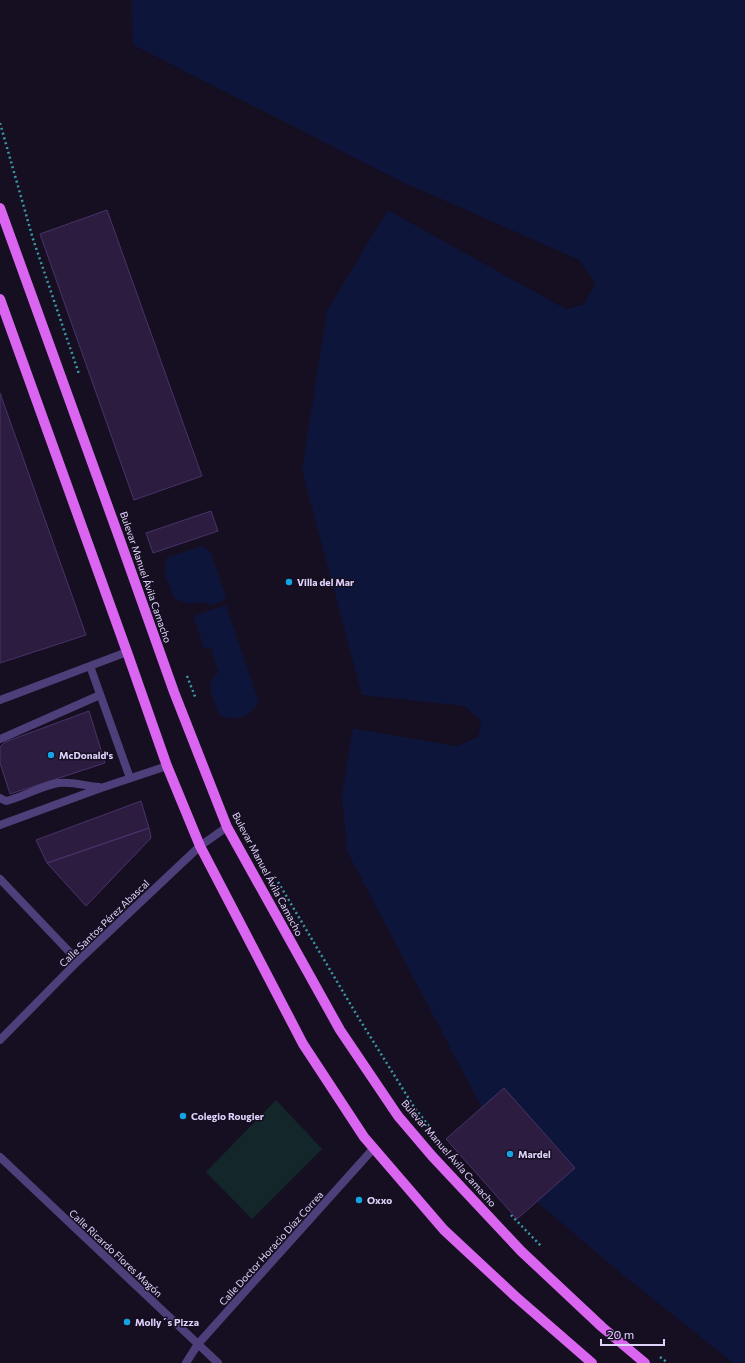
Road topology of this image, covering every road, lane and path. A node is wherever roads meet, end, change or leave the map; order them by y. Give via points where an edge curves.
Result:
1 (0, 122) edge
2 (4, 137) junction
3 (0, 138) edge
4 (0, 208) edge
5 (0, 298) edge
6 (80, 378) dead end
7 (127, 652) junction
8 (90, 666) junction
9 (186, 673) dead end
10 (100, 695) junction
11 (0, 700) edge
12 (197, 702) dead end
13 (0, 739) edge
14 (167, 766) junction
15 (130, 778) junction
16 (101, 788) junction
17 (0, 798) edge
18 (0, 825) edge
19 (227, 827) junction
20 (200, 846) junction
21 (274, 876) dead end
22 (0, 879) edge
23 (78, 961) junction
24 (0, 1040) edge
25 (432, 1129) dead end
26 (373, 1149) junction
27 (0, 1157) edge
28 (510, 1213) dead end
29 (543, 1247) dead end
30 (198, 1344) junction
31 (657, 1354) dead end
32 (186, 1363) edge
33 (218, 1363) edge
34 (592, 1363) edge
35 (644, 1363) edge
36 (668, 1363) edge

1 - 2 path
2 - 3 path
2 - 6 path via 33,239
4 - 19 main road, Bulevar Manuel Ávila Camacho via 174,692
5 - 7 main road
7 - 8 street
7 - 14 main road
8 - 10 street
8 - 11 street
9 - 12 path
10 - 13 street
10 - 15 street
14 - 15 street
14 - 20 main road
15 - 16 street
16 - 17 street via 71,782 57,783 12,800
16 - 18 street
19 - 20 street, Calle Santos Pérez Abascal
19 - 35 main road, Bulevar Manuel Ávila Camacho via 340,1030 398,1116 520,1251
20 - 23 street, Calle Santos Pérez Abascal
20 - 26 main road via 303,1044
21 - 25 path via 371,1039 414,1107
22 - 23 street
23 - 24 street, Calle Santos Pérez Abascal
26 - 30 street, Calle Doctor Horacio Díaz Correa
26 - 34 main road via 444,1230
27 - 30 street, Calle Ricardo Flores Magón
28 - 29 path
30 - 32 street, Calle Doctor Horacio Díaz Correa
30 - 33 street, Calle Ricardo Flores Magón
31 - 36 path

